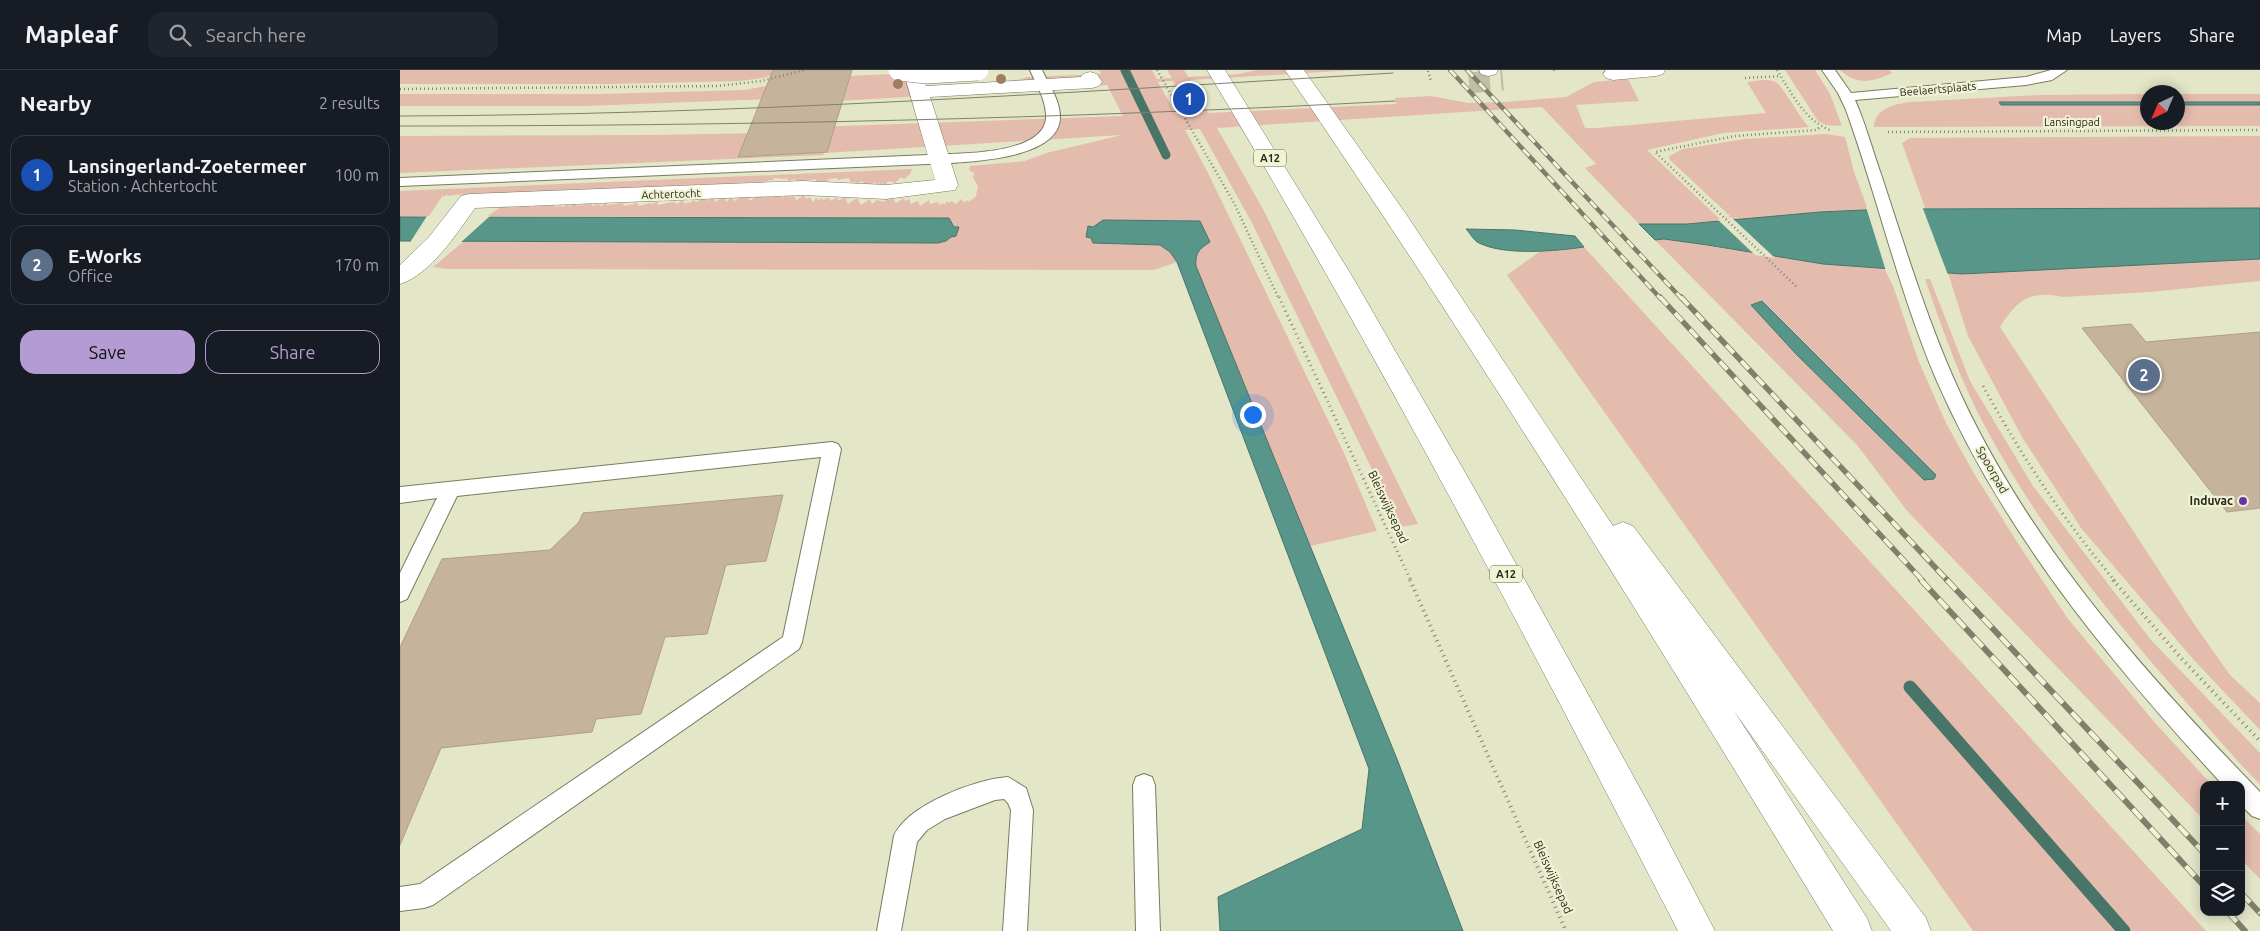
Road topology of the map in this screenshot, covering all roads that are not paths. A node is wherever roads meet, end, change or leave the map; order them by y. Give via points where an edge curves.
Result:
1 (899, 70) edge
2 (912, 70) edge
3 (1216, 70) edge
4 (1294, 70) edge
5 (1656, 70) edge
6 (1828, 70) edge
7 (2060, 70) edge
8 (1613, 74) dead end
9 (1039, 78) edge
10 (1090, 78) dead end
11 (983, 79) edge
12 (919, 92) junction
13 (1847, 97) junction
14 (939, 159) junction
15 (400, 182) edge
16 (400, 276) edge
17 (1453, 300) junction
18 (451, 490) junction
19 (400, 495) edge
20 (400, 594) edge
21 (2234, 781) edge
22 (1144, 785) dead end
23 (2245, 792) edge
24 (2260, 808) edge
25 (400, 899) edge
26 (889, 931) edge
27 (1014, 931) edge
28 (1148, 931) edge
29 (1697, 931) edge
30 (1854, 931) edge
31 (1913, 931) edge

1 - 11 main road, bridge
2 - 12 main road
3 - 29 main road, A12 via 1308,221 1458,485
4 - 17 main road
5 - 8 main road
6 - 13 lane
7 - 13 lane, Beelaertsplaats via 2032,80
9 - 10 main road via 1092,82
9 - 11 main road
9 - 14 lane, Achtertocht via 1053,117 1052,126 1044,135 1006,153
11 - 12 main road
12 - 14 main road
13 - 21 lane, Spoorpad via 1933,350 1982,454 2051,562 2114,645 2184,728
14 - 15 lane, Achtertocht
14 - 16 main road, Achtertocht via 947,185 886,192 803,188 469,201 434,244
17 - 30 main road
17 - 31 main road
18 - 19 lane
18 - 20 lane
18 - 25 lane via 832,449 792,642 424,896
22 - 28 lane
23 - 24 lane
26 - 27 lane via 906,836 919,822 938,810 995,789 1008,788 1018,796 1022,810

